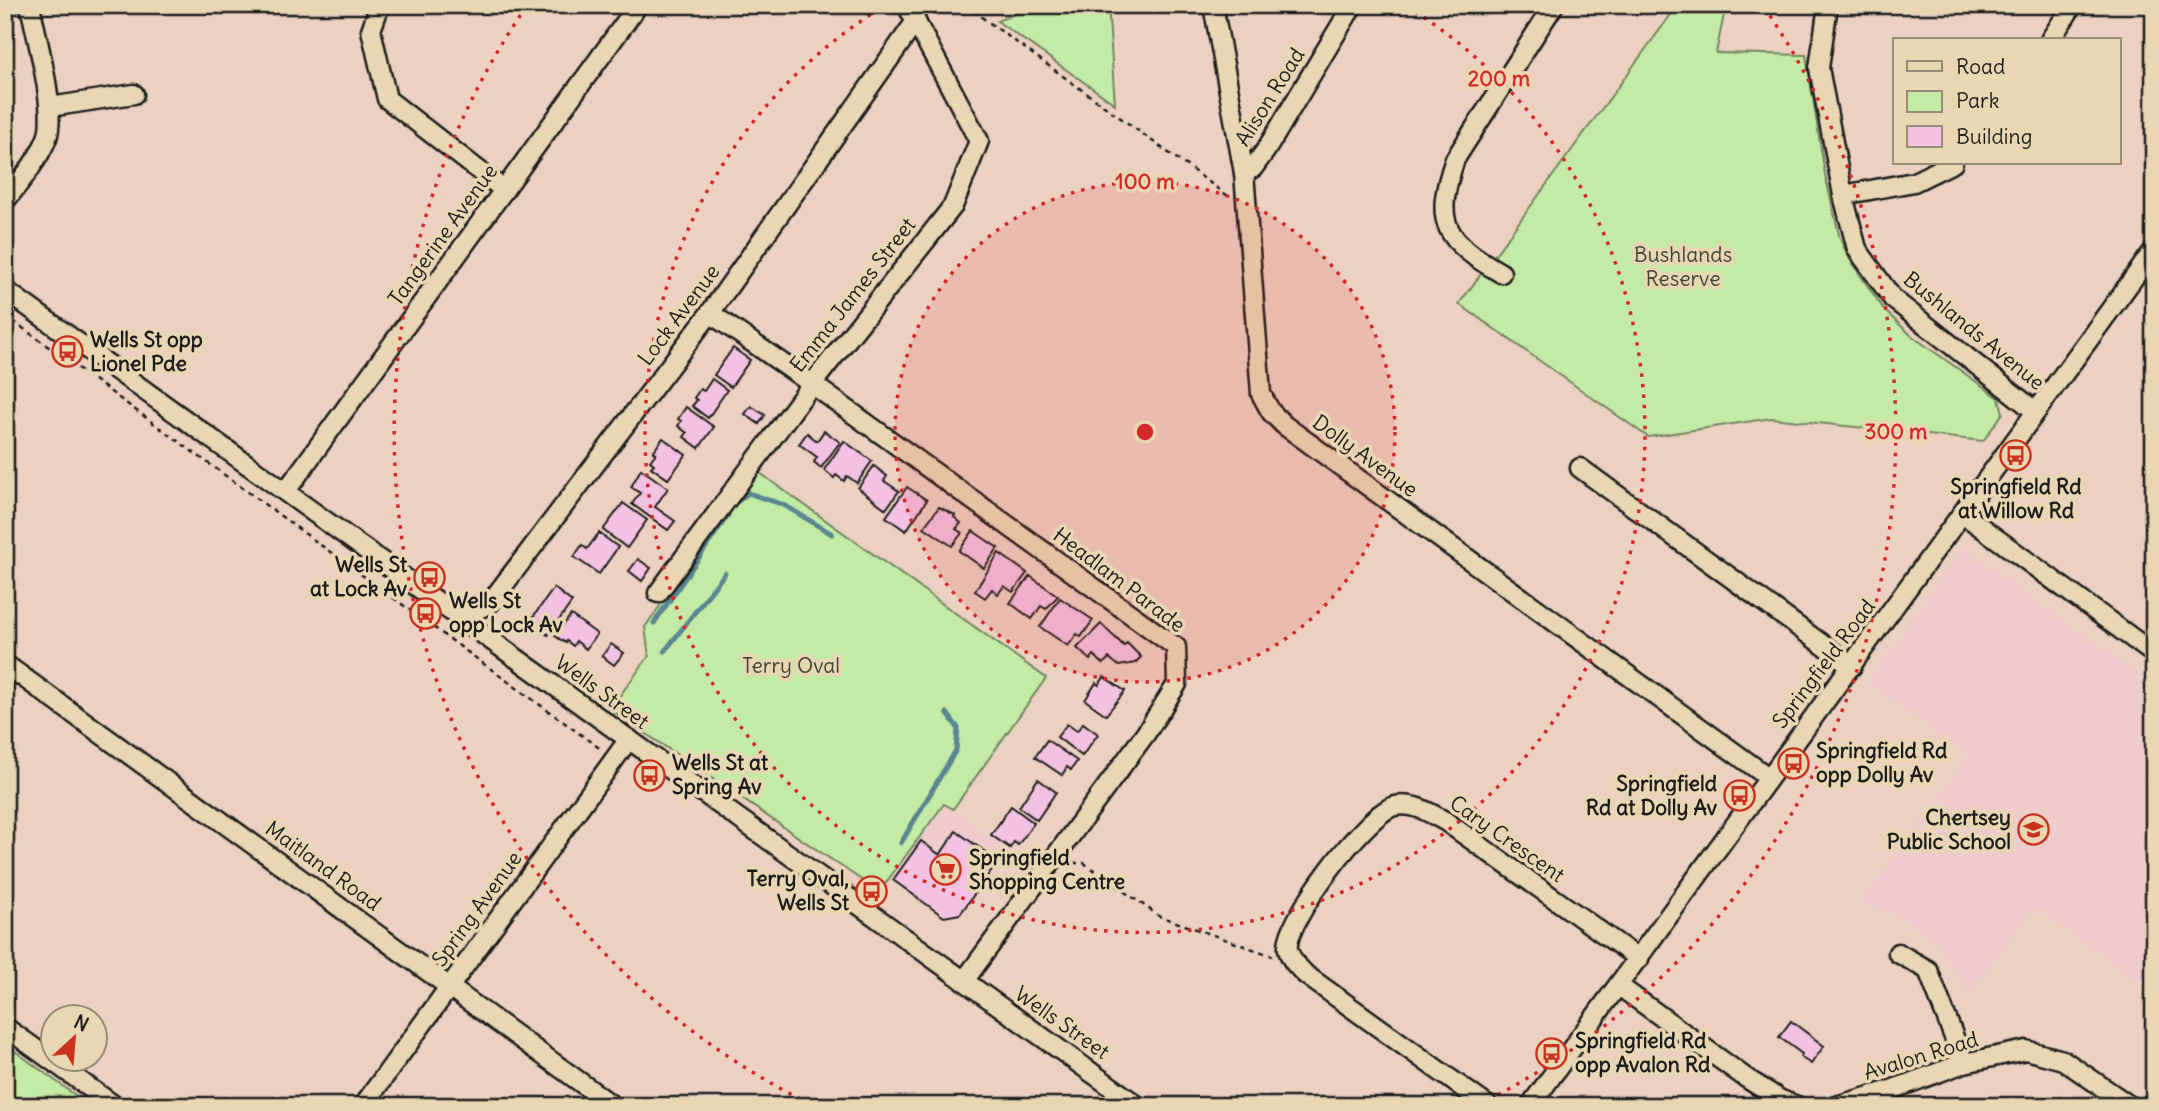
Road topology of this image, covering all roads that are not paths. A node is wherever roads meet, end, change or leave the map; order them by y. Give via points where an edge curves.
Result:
1 (30, 5) edge
2 (380, 5) edge
3 (638, 5) edge
4 (907, 5) edge
5 (1213, 5) edge
6 (1353, 5) edge
7 (1554, 5) edge
8 (1828, 5) edge
9 (2073, 5) edge
10 (916, 21) junction
11 (2051, 38) edge
12 (134, 94) dead end
13 (50, 107) junction
14 (1951, 164) edge
15 (1244, 173) junction
16 (504, 190) junction
17 (1843, 195) junction
18 (5, 201) edge
19 (2154, 250) edge
20 (1501, 273) dead end
21 (5, 290) edge
22 (710, 313) junction
23 (812, 383) junction
24 (2035, 411) junction
25 (1580, 468) dead end
26 (286, 491) junction
27 (1963, 514) junction
28 (658, 593) dead end
29 (461, 618) junction
30 (2154, 654) edge
31 (5, 664) edge
32 (1852, 666) junction
33 (629, 739) junction
34 (1768, 777) junction
35 (1898, 953) dead end
36 (1639, 959) junction
37 (964, 981) junction
38 (449, 985) junction
39 (1619, 986) junction
40 (5, 1027) edge
41 (1964, 1063) junction
42 (116, 1106) edge
43 (363, 1106) edge
44 (613, 1106) edge
45 (1138, 1106) edge
46 (1488, 1106) edge
47 (1530, 1106) edge
48 (1797, 1106) edge
49 (1836, 1106) edge
50 (2130, 1106) edge

1 - 13 street
2 - 16 street via 371,30 387,99
3 - 16 street, Tangerine Avenue
4 - 10 street, Emma James Street
5 - 15 street, Dolly Avenue
6 - 15 street, Alison Road via 1266,150
7 - 20 street via 1455,159 1446,186 1443,215 1451,236
8 - 17 street, Bushlands Avenue via 1819,68
9 - 11 street
10 - 22 street, Lock Avenue
10 - 23 street, Emma James Street via 979,141 953,206
12 - 13 street
13 - 18 street via 48,136
14 - 17 street via 1914,182
15 - 34 street, Dolly Avenue via 1261,394 1271,412
16 - 26 street, Tangerine Avenue
17 - 24 street, Bushlands Avenue via 1857,248 1893,299
19 - 24 street, Springfield Road
21 - 26 street, Wells Street
22 - 23 street, Headlam Parade
22 - 29 street, Lock Avenue via 490,603
23 - 28 street, Emma James Street
23 - 37 street, Headlam Parade via 1176,647 1177,684 1146,733
24 - 27 street, Springfield Road
25 - 32 street
26 - 29 street, Wells Street
27 - 30 street
27 - 32 street, Springfield Road
29 - 33 street, Wells Street
31 - 38 street, Maitland Road
32 - 34 street, Springfield Road
33 - 37 street, Wells Street
33 - 38 street, Spring Avenue
34 - 36 street, Springfield Road
35 - 41 street via 1928,970
36 - 39 street, Springfield Road
36 - 46 street, Cary Crescent via 1445,821 1418,807 1394,806 1357,835 1311,895 1289,937 1294,963
37 - 45 street, Wells Street
38 - 43 street, Spring Avenue
38 - 44 street, Maitland Road
39 - 47 street, Springfield Road
39 - 48 street via 1768,1093
40 - 42 street
41 - 49 street, Avalon Road
41 - 50 street, Avalon Road via 2026,1050 2063,1060

